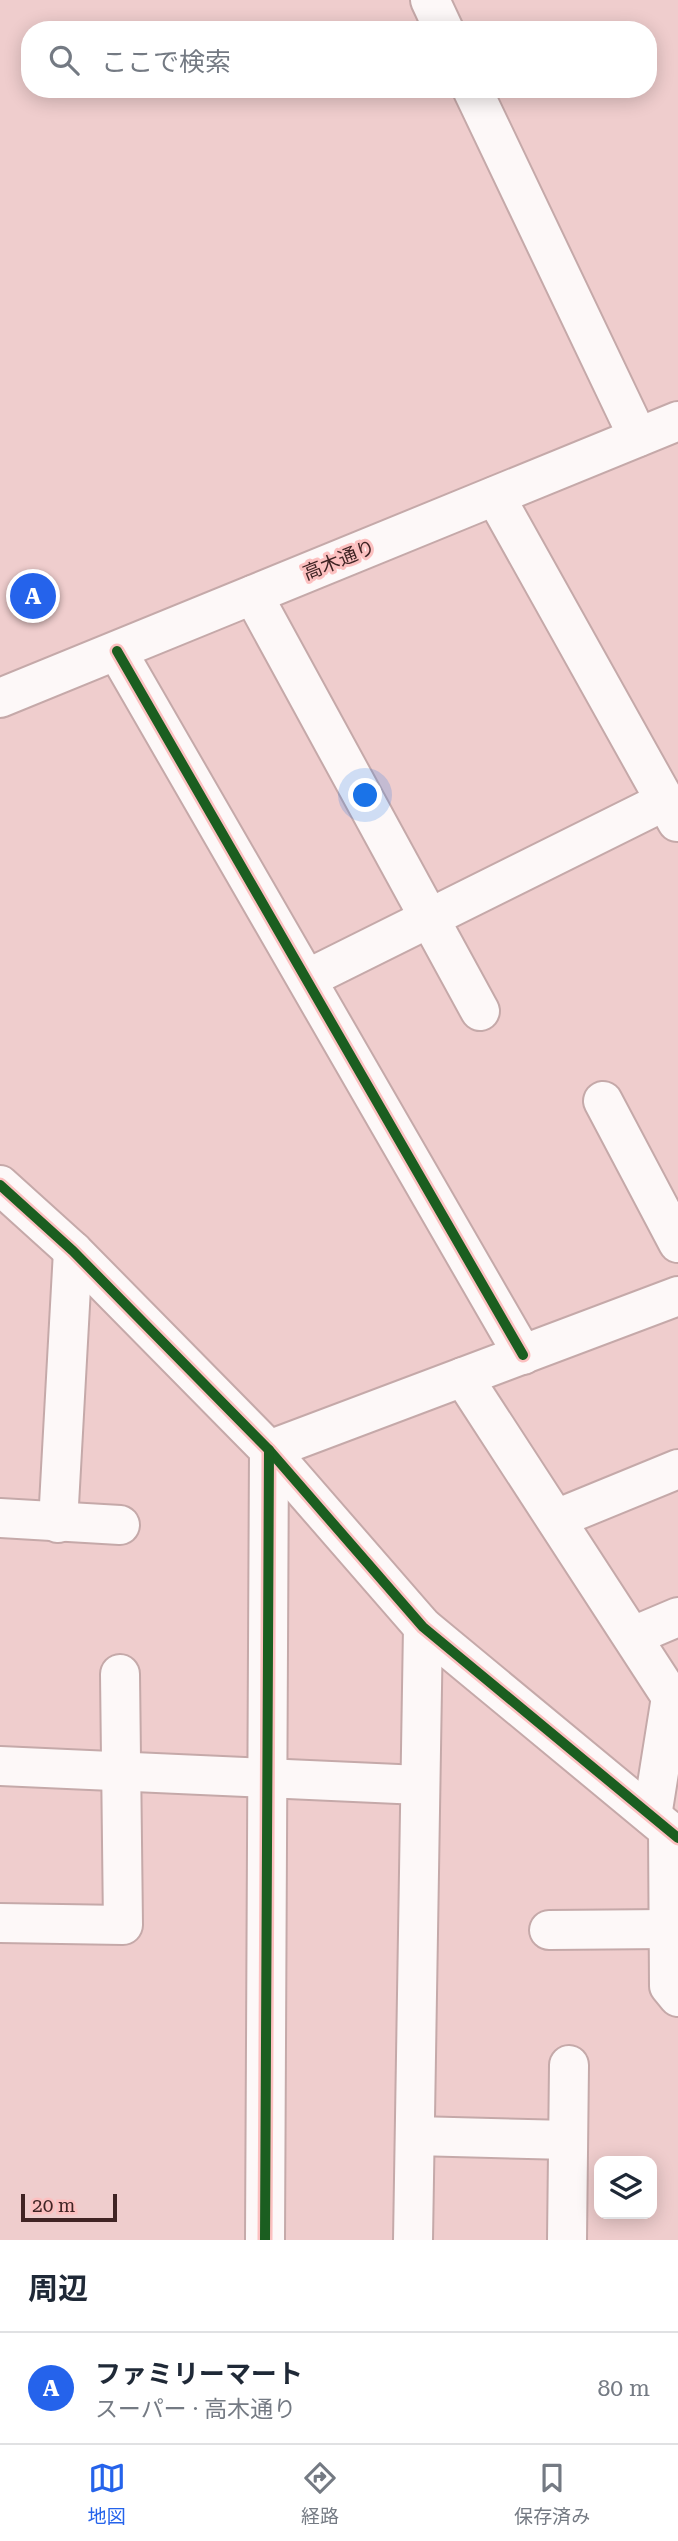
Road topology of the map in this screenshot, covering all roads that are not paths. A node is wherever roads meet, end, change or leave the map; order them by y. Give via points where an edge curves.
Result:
1 (430, 0) edge
2 (440, 21) edge
3 (476, 98) edge
4 (678, 421) edge
5 (638, 437) junction
6 (495, 496) junction
7 (253, 595) junction
8 (117, 651) junction
9 (0, 698) edge
10 (672, 813) edge
11 (429, 918) junction
12 (307, 979) junction
13 (480, 1011) dead end
14 (603, 1101) dead end
15 (0, 1185) edge
16 (678, 1243) edge
17 (72, 1251) junction
18 (678, 1296) edge
19 (523, 1354) junction
20 (463, 1377) junction
21 (269, 1450) junction
22 (678, 1469) edge
23 (0, 1518) edge
24 (556, 1520) junction
25 (58, 1523) junction
26 (120, 1525) dead end
27 (678, 1617) edge
28 (423, 1627) junction
29 (633, 1636) junction
30 (120, 1674) dead end
31 (0, 1766) edge
32 (121, 1772) junction
33 (269, 1779) junction
34 (420, 1785) junction
35 (666, 1828) edge
36 (0, 1923) edge
37 (666, 1929) junction
38 (549, 1930) dead end
39 (678, 1997) edge
40 (569, 2065) dead end
41 (415, 2136) junction
42 (568, 2140) junction
43 (265, 2240) edge
44 (413, 2240) edge
45 (567, 2240) edge

1 - 2 street
3 - 5 street
4 - 5 street, 高木通り
5 - 6 street, 高木通り
6 - 7 street, 高木通り
6 - 10 street
7 - 8 street, 高木通り
7 - 11 street
8 - 9 street, 高木通り
8 - 12 street
10 - 11 street
11 - 12 street
11 - 13 street
12 - 19 street
14 - 16 street
15 - 17 street
17 - 21 street
17 - 25 street
18 - 19 street
19 - 20 street
20 - 21 street
20 - 24 street
21 - 28 street
21 - 33 street
22 - 24 street
23 - 25 street
24 - 29 street
25 - 26 street
27 - 29 street
28 - 34 street
28 - 35 street
29 - 35 street via 671,1697
30 - 32 street
31 - 32 street
32 - 33 street
32 - 36 street via 123,1925
33 - 34 street
33 - 43 street
34 - 41 street
35 - 37 street
37 - 38 street
37 - 39 street via 669,1986
40 - 42 street
41 - 42 street
41 - 44 street
42 - 45 street

